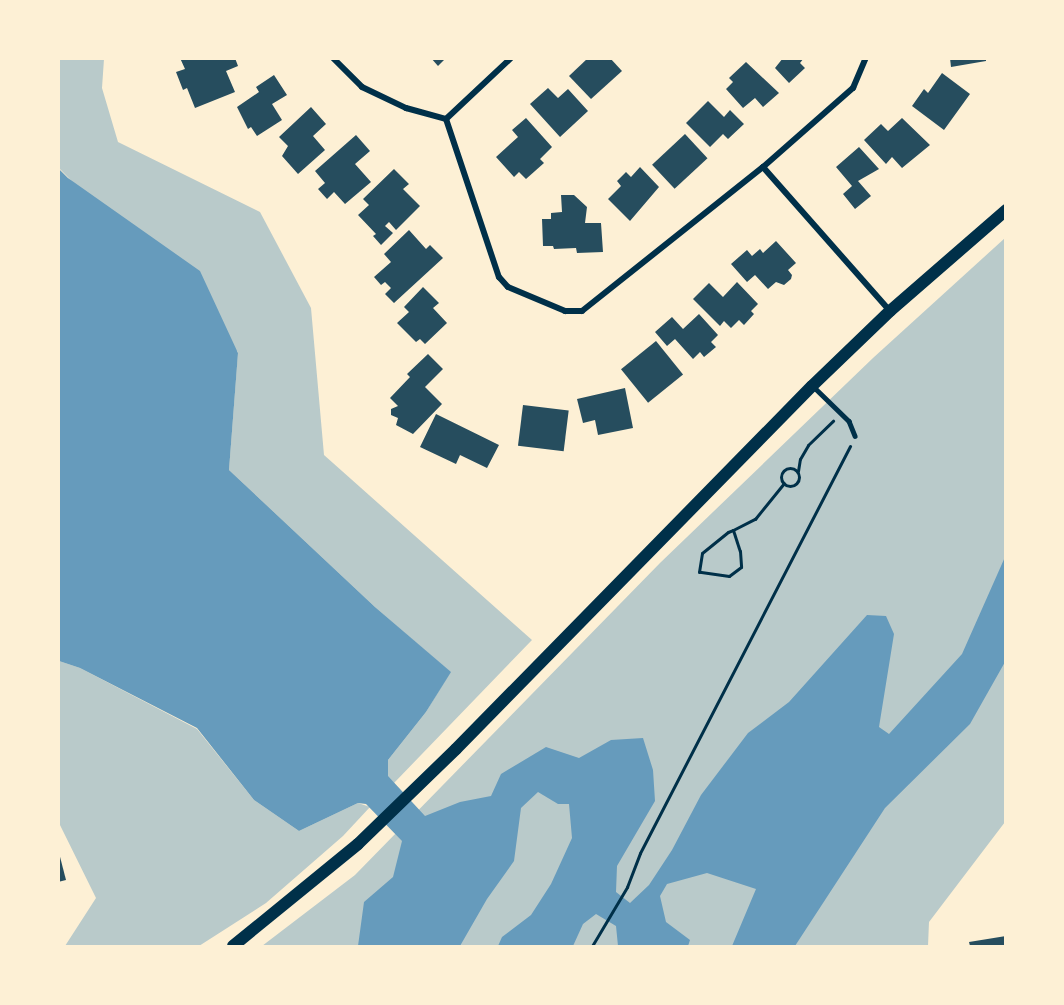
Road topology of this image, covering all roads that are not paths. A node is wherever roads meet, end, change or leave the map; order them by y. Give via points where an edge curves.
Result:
1 (333, 58) edge
2 (512, 58) edge
3 (866, 58) edge
4 (446, 119) junction
5 (763, 167) junction
6 (1005, 210) edge
7 (890, 311) junction
8 (812, 386) junction
9 (855, 436) road end
10 (233, 946) edge

1 - 4 street via 362,87 405,108
2 - 4 street
3 - 5 street via 853,88
4 - 5 street via 499,277 508,287 566,311 582,312 592,305
5 - 7 street
6 - 7 main road
7 - 8 main road
8 - 9 lane via 849,421
8 - 10 main road via 358,844

